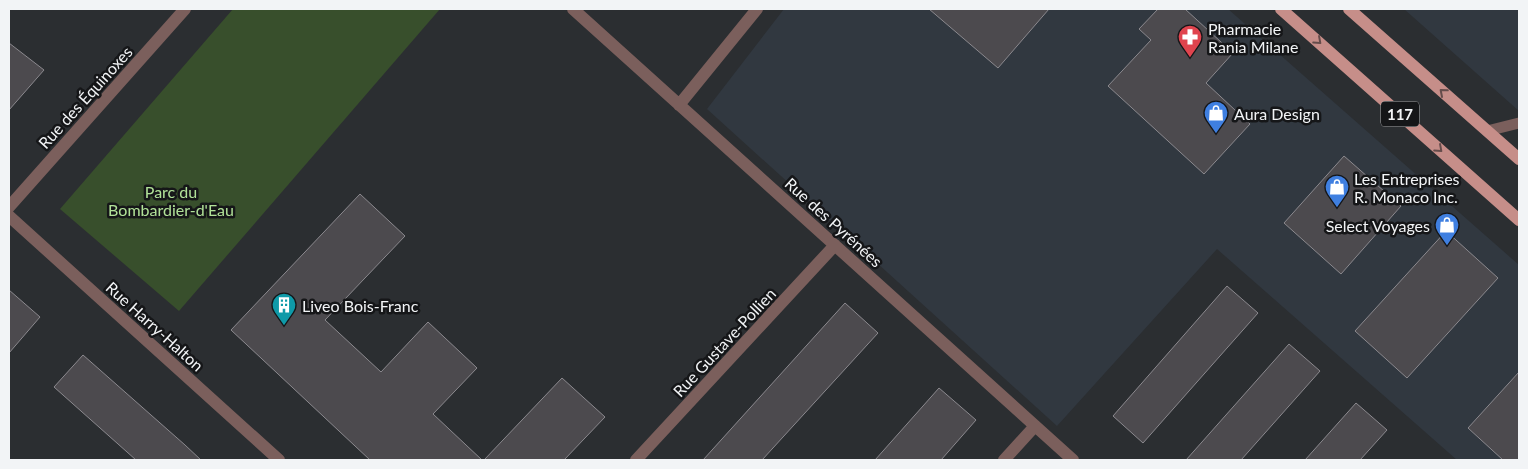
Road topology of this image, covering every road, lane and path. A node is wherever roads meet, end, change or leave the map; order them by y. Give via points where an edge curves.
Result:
1 (185, 9) edge
2 (573, 9) edge
3 (757, 9) edge
4 (1282, 9) edge
5 (1349, 9) edge
6 (679, 105) junction
7 (1519, 123) edge
8 (1487, 131) junction
9 (1519, 159) edge
10 (9, 207) edge
11 (9, 216) edge
12 (1519, 220) edge
13 (835, 245) junction
14 (1035, 426) junction
15 (279, 460) edge
16 (636, 460) edge
17 (1004, 460) edge
18 (1073, 460) edge

1 - 10 street, Rue des Équinoxes
2 - 6 street, Rue des Pyrénées
3 - 6 street
4 -> 12 main road, 117
8 -> 5 main road, 117
6 - 13 street, Rue des Pyrénées
7 - 8 lane
8 - 9 main road, 117
11 - 15 street, Rue Harry-Halton
13 - 14 street, Rue des Pyrénées
13 - 16 street, Rue Gustave-Pollien
14 - 17 street
14 - 18 street, Rue des Pyrénées

